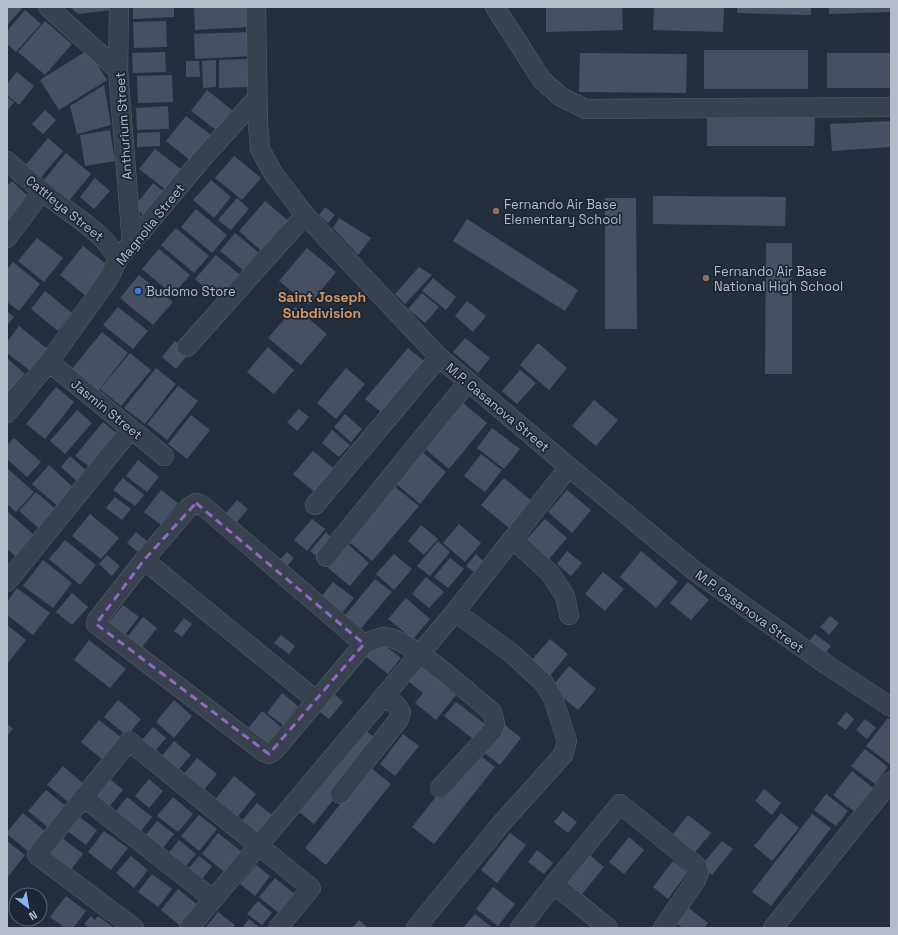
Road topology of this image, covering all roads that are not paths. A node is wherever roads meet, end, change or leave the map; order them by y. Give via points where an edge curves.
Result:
1 (48, 7) edge
2 (119, 7) edge
3 (256, 7) edge
4 (494, 7) edge
5 (118, 70) junction
6 (258, 98) junction
7 (891, 107) edge
8 (7, 161) edge
9 (42, 191) junction
10 (305, 215) junction
11 (7, 238) edge
12 (132, 244) junction
13 (118, 259) junction
14 (187, 347) dead end
15 (439, 356) junction
16 (49, 362) junction
17 (468, 382) junction
18 (7, 413) edge
19 (131, 429) junction
20 (164, 456) dead end
21 (569, 467) junction
22 (315, 505) dead end
23 (513, 539) junction
24 (326, 557) dead end
25 (144, 560) junction
26 (7, 582) edge
27 (455, 612) junction
28 (568, 615) dead end
29 (364, 644) junction
30 (420, 653) junction
31 (384, 695) junction
32 (317, 701) junction
33 (891, 707) edge
34 (891, 781) edge
35 (440, 788) dead end
36 (340, 794) dead end
37 (83, 797) junction
38 (258, 846) junction
39 (554, 884) junction
40 (213, 899) junction
41 (134, 928) edge
42 (189, 928) edge
43 (278, 928) edge
44 (416, 928) edge
45 (520, 928) edge
46 (608, 928) edge
47 (663, 928) edge
48 (773, 928) edge

1 - 5 street
2 - 5 street, Anthurium Street
3 - 6 street, M.P. Casanova Street
4 - 7 street via 542,80 562,97 586,109
5 - 12 street, Anthurium Street
6 - 10 street, M.P. Casanova Street via 260,149 273,173
6 - 12 street, Magnolia Street
8 - 9 street, Cattleya Street
9 - 11 street
9 - 13 street, Cattleya Street via 100,236
10 - 14 street
10 - 15 street, M.P. Casanova Street
12 - 13 street, Magnolia Street
13 - 16 street, Magnolia Street via 110,278
15 - 17 street, M.P. Casanova Street
15 - 22 street
16 - 18 street, Magnolia Street
16 - 19 street, Jasmin Street
17 - 21 street, M.P. Casanova Street
17 - 24 street
19 - 20 street, Jasmin Street
19 - 26 street
21 - 23 street
21 - 33 street, M.P. Casanova Street via 696,572
23 - 27 street
23 - 28 street via 550,573 565,596
25 - 29 street via 189,507 196,503 203,506
25 - 32 street
25 - 32 street via 97,620 96,624 99,627 269,754
27 - 30 street
27 - 44 street via 510,652 544,683 553,698 567,741 562,755 500,825
29 - 30 street via 386,637
29 - 32 street
30 - 31 street
30 - 35 street via 492,712 495,723 493,730
31 - 36 street via 401,712 399,719
31 - 38 street
34 - 48 street
37 - 38 street via 129,741
37 - 40 street
37 - 41 street via 37,856
38 - 40 street
38 - 43 street via 311,888
39 - 45 street
39 - 46 street
39 - 47 street via 620,804 697,866 699,873 696,880
40 - 42 street

